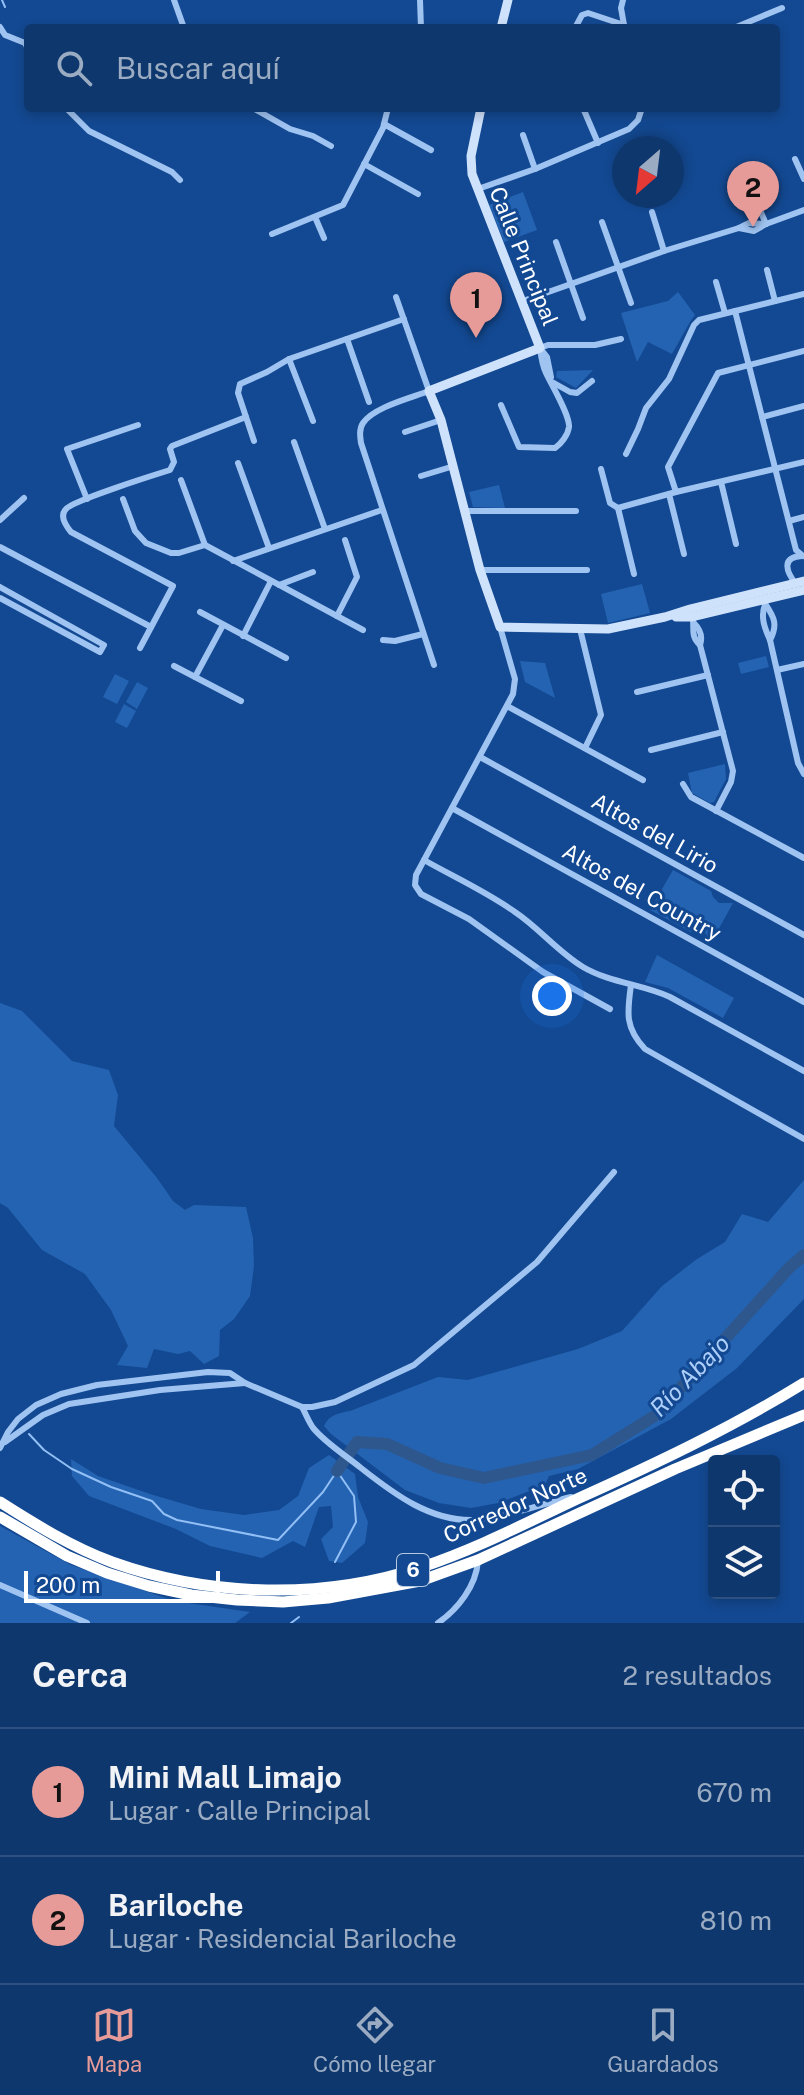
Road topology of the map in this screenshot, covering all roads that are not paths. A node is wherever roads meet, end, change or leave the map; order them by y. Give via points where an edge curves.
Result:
1 (174, 0) edge
2 (420, 0) edge
3 (508, 0) edge
4 (623, 0) edge
5 (782, 8) dead end
6 (183, 24) edge
7 (421, 24) edge
8 (502, 24) edge
9 (577, 24) edge
10 (619, 24) edge
11 (625, 24) edge
12 (744, 24) edge
13 (0, 27) edge
14 (24, 43) edge
15 (70, 112) edge
16 (260, 112) edge
17 (387, 112) edge
18 (477, 112) edge
19 (585, 112) edge
20 (641, 112) edge
21 (384, 124) junction
22 (523, 135) dead end
23 (598, 143) junction
24 (331, 146) dead end
25 (431, 150) dead end
26 (795, 159) dead end
27 (364, 164) junction
28 (535, 169) junction
29 (804, 179) edge
30 (180, 180) dead end
31 (478, 189) junction
32 (418, 194) dead end
33 (753, 194) dead end
34 (804, 210) edge
35 (652, 212) dead end
36 (315, 217) junction
37 (602, 222) dead end
38 (766, 224) junction
39 (272, 234) dead end
40 (324, 238) dead end
41 (556, 242) dead end
42 (664, 251) junction
43 (618, 267) junction
44 (767, 270) dead end
45 (716, 282) dead end
46 (571, 284) junction
47 (804, 294) edge
48 (396, 297) dead end
49 (523, 301) junction
50 (775, 301) junction
51 (631, 303) dead end
52 (735, 311) junction
53 (725, 313) junction
54 (583, 318) dead end
55 (404, 319) junction
56 (347, 339) junction
57 (621, 339) dead end
58 (540, 348) junction
59 (804, 351) edge
60 (289, 359) junction
61 (749, 365) junction
62 (592, 381) dead end
63 (552, 382) junction
64 (429, 391) junction
65 (369, 402) dead end
66 (501, 405) dead end
67 (804, 406) edge
68 (246, 417) junction
69 (762, 417) junction
70 (441, 420) junction
71 (313, 421) dead end
72 (138, 425) dead end
73 (405, 432) dead end
74 (254, 441) dead end
75 (294, 442) dead end
76 (626, 454) dead end
77 (804, 462) edge
78 (238, 463) dead end
79 (454, 466) junction
80 (601, 469) dead end
81 (776, 470) junction
82 (421, 476) dead end
83 (181, 480) dead end
84 (721, 482) junction
85 (672, 493) junction
86 (24, 498) dead end
87 (87, 499) junction
88 (123, 499) dead end
89 (618, 508) junction
90 (382, 510) junction
91 (464, 511) junction
92 (576, 511) dead end
93 (804, 517) edge
94 (0, 520) edge
95 (789, 521) junction
96 (325, 529) junction
97 (345, 540) dead end
98 (736, 544) dead end
99 (205, 545) junction
100 (0, 547) edge
101 (269, 548) junction
102 (796, 550) junction
103 (684, 554) dead end
104 (804, 556) edge
105 (245, 557) junction
106 (792, 559) junction
107 (233, 561) junction
108 (480, 570) junction
109 (587, 570) dead end
110 (252, 571) junction
111 (313, 572) dead end
112 (634, 574) dead end
113 (275, 583) junction
114 (800, 586) edge
115 (2, 588) edge
116 (0, 598) edge
117 (763, 599) junction
118 (200, 612) dead end
119 (52, 615) junction
120 (337, 616) junction
121 (692, 616) junction
122 (49, 624) junction
123 (223, 625) junction
124 (151, 627) junction
125 (500, 627) junction
126 (580, 629) junction
127 (363, 630) dead end
128 (423, 634) junction
129 (243, 636) junction
130 (383, 640) dead end
131 (140, 648) dead end
132 (286, 658) dead end
133 (804, 664) edge
134 (434, 665) dead end
135 (174, 666) dead end
136 (777, 670) junction
137 (708, 675) junction
138 (195, 677) junction
139 (637, 692) dead end
140 (241, 701) dead end
141 (507, 706) junction
142 (723, 732) junction
143 (585, 748) junction
144 (651, 750) dead end
145 (480, 757) junction
146 (804, 774) edge
147 (643, 780) dead end
148 (683, 784) dead end
149 (452, 808) junction
150 (716, 811) junction
151 (804, 858) edge
152 (424, 860) junction
153 (804, 935) edge
154 (631, 985) junction
155 (804, 1002) edge
156 (610, 1009) dead end
157 (804, 1071) edge
158 (804, 1139) edge
159 (614, 1172) dead end
160 (245, 1383) junction
161 (804, 1383) edge
162 (302, 1407) junction
163 (804, 1415) edge
164 (2, 1445) edge
165 (597, 1490) junction
166 (0, 1502) edge
167 (0, 1517) edge
168 (478, 1560) junction
169 (0, 1585) edge
170 (87, 1623) edge
171 (438, 1623) edge

1 - 6 street
2 - 7 street
3 - 8 street
4 - 11 street
5 - 12 street
9 - 10 street via 588,13
13 - 14 street
15 - 30 street via 89,131
16 - 24 street
17 - 21 street
18 - 31 street, Calle Principal via 471,156
19 - 23 street
20 - 23 street via 634,125
21 - 25 street
21 - 27 street
22 - 28 street
23 - 28 street
26 - 29 street
27 - 32 street
27 - 36 street via 343,205
28 - 31 street
31 - 49 street, Calle Principal
33 - 38 street
34 - 38 street
35 - 42 street
36 - 39 street
36 - 40 street
37 - 43 street
38 - 42 street via 749,223
41 - 46 street
42 - 43 street
43 - 46 street
43 - 51 street
44 - 50 street
45 - 53 street
46 - 49 street
46 - 54 street
47 - 50 street
48 - 55 street
49 - 58 street, Calle Principal
50 - 52 street
52 - 53 street
52 - 61 street
53 - 76 street via 694,325
55 - 56 street
55 - 64 street
56 - 60 street
56 - 65 street
57 - 58 street
58 - 63 street
58 - 64 street, Calle Principal
59 - 61 street
60 - 68 street via 240,384
60 - 71 street
61 - 69 street
61 - 85 street via 718,373 668,467
62 - 63 street via 577,393
63 - 66 street via 569,426 555,448 519,447
64 - 70 street
64 - 90 street via 383,408 359,431
67 - 69 street
68 - 74 street
68 - 87 street via 172,446 170,470
69 - 81 street
70 - 73 street
70 - 79 street
72 - 87 street via 67,449
75 - 96 street
77 - 81 street
78 - 101 street
79 - 82 street
79 - 91 street
80 - 89 street via 610,503
81 - 84 street
81 - 95 street
83 - 99 street
84 - 85 street
84 - 98 street
85 - 89 street
85 - 103 street
86 - 94 street
87 - 124 street via 67,508 65,526 173,586
88 - 99 street via 135,531 146,543 171,553
89 - 112 street
90 - 96 street
90 - 128 street
91 - 92 street
91 - 108 street
93 - 95 street
95 - 102 street
96 - 101 street
97 - 120 street via 357,577
99 - 107 street
100 - 124 street
101 - 105 street
102 - 104 street
102 - 106 street
104 - 106 street
105 - 107 street
105 - 110 street
106 - 114 street via 787,570
107 - 110 street
108 - 109 street
108 - 125 street
110 - 113 street
111 - 113 street
113 - 120 street
113 - 129 street
114 - 117 street
115 - 116 street
115 - 119 street
116 - 122 street
117 - 121 street
117 - 136 street via 763,621
118 - 123 street
119 - 122 street
119 - 122 street via 104,645 100,652
120 - 127 street
121 - 126 street
121 - 137 street via 701,633
123 - 129 street
123 - 138 street
124 - 131 street
125 - 126 street
125 - 141 street via 515,679
126 - 143 street via 601,715
128 - 130 street
128 - 134 street
129 - 132 street
133 - 136 street
135 - 138 street
136 - 146 street
137 - 139 street
137 - 142 street
138 - 140 street
141 - 143 street
141 - 145 street
142 - 144 street
142 - 150 street via 732,777
143 - 147 street
145 - 149 street
145 - 153 street, Altos del Lirio
148 - 150 street via 691,797
149 - 152 street
149 - 155 street, Altos del Country
150 - 151 street
152 - 154 street via 516,913 583,967
152 - 156 street via 415,885 421,894
154 - 157 street via 670,997
154 - 158 street via 628,1021 645,1049
159 - 162 street via 537,1262 414,1365 335,1402
160 - 162 street
160 - 164 street via 69,1404 43,1415
160 - 164 street via 230,1373 208,1372 71,1391 30,1409
161 - 165 highway, Corredor Norte / 6 via 736,1423
162 - 165 street via 312,1428 340,1451 391,1490 438,1515 487,1519
163 - 168 highway, Corredor Norte / 6
165 - 166 highway, Corredor Norte / 6 via 419,1568 325,1588 282,1590 193,1584 151,1575 74,1545
167 - 168 highway, Corredor Norte / 6 via 107,1573 191,1595 237,1600 298,1601 373,1591
168 - 171 street via 470,1588
169 - 170 street

